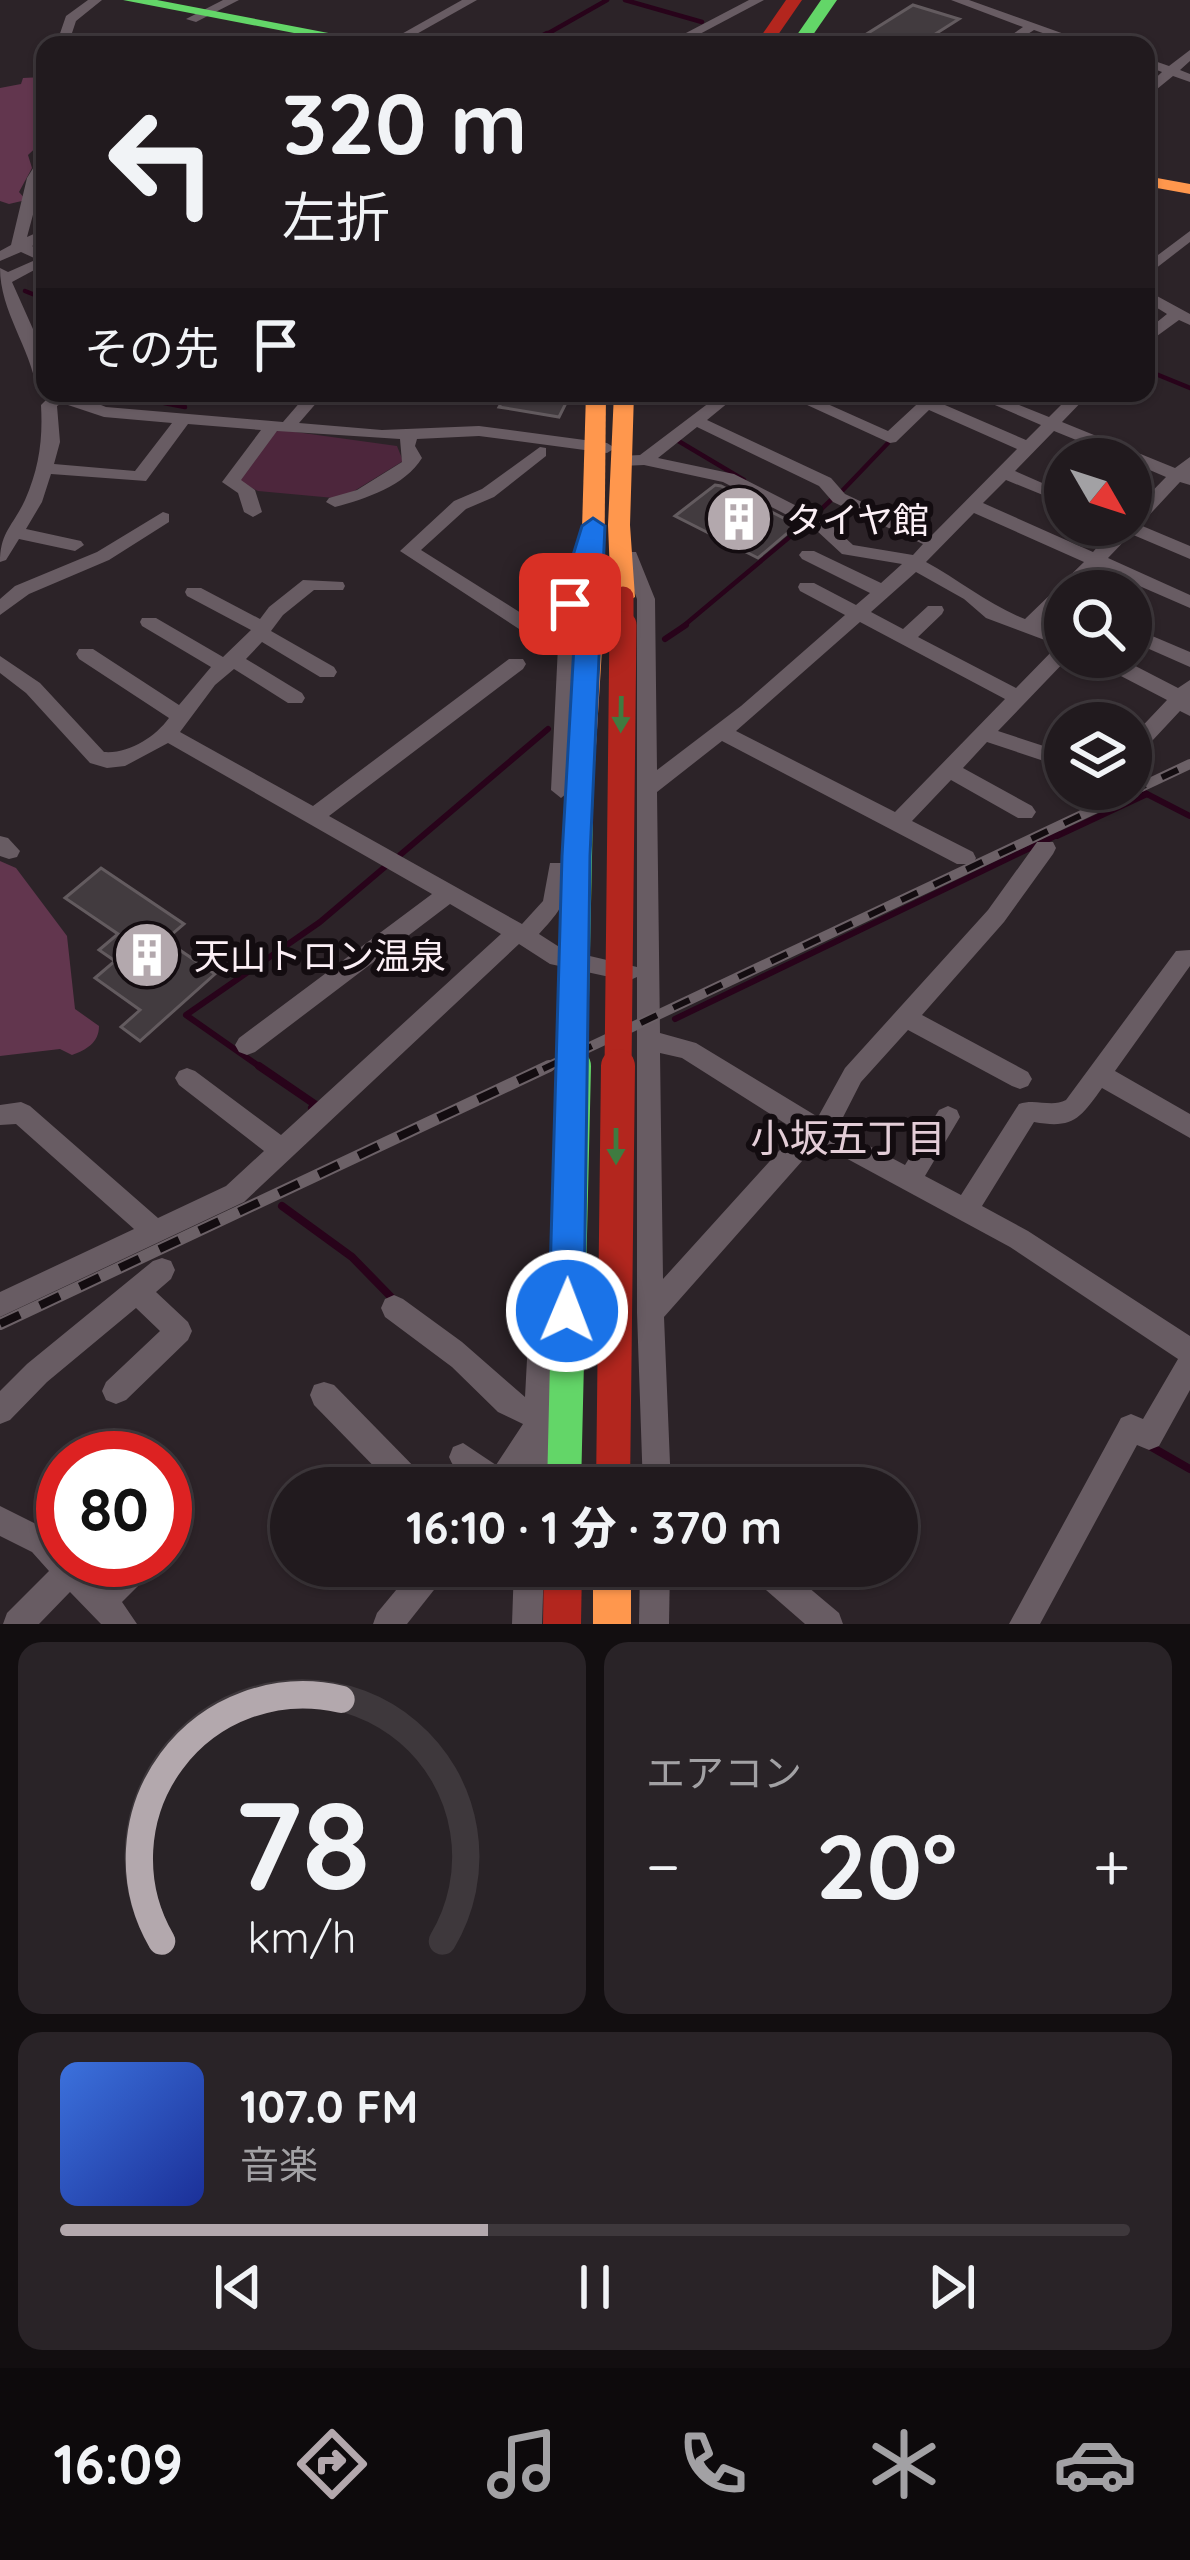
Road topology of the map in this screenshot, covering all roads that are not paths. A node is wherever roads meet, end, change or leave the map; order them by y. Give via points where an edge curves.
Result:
1 (96, 0) edge
2 (131, 0) edge
3 (233, 0) edge
4 (441, 0) edge
5 (758, 0) edge
6 (794, 0) edge
7 (830, 0) edge
8 (957, 0) edge
9 (1007, 0) edge
10 (465, 3) edge
11 (988, 13) junction
12 (197, 16) junction
13 (1031, 28) junction
14 (65, 36) edge
15 (293, 36) edge
16 (327, 36) edge
17 (402, 36) edge
18 (687, 36) edge
19 (769, 36) edge
20 (804, 36) edge
21 (1018, 36) edge
22 (1058, 36) edge
23 (1190, 53) edge
24 (1159, 76) edge
25 (1190, 78) edge
26 (36, 175) edge
27 (1155, 183) edge
28 (1190, 189) edge
29 (1190, 236) edge
30 (36, 238) edge
31 (19, 247) junction
32 (0, 257) edge
33 (36, 260) edge
34 (36, 263) edge
35 (1155, 265) edge
36 (2, 276) edge
37 (1155, 301) edge
38 (1182, 318) edge
39 (36, 354) edge
40 (50, 402) edge
41 (77, 402) edge
42 (307, 402) edge
43 (600, 402) edge
44 (623, 402) edge
45 (719, 402) edge
46 (809, 402) edge
47 (929, 402) edge
48 (941, 402) edge
49 (998, 402) edge
50 (1072, 402) edge
51 (184, 417) junction
52 (694, 420) junction
53 (1050, 423) junction
54 (280, 426) junction
55 (409, 435) junction
56 (1027, 447) junction
57 (540, 452) dead end
58 (620, 454) junction
59 (44, 469) junction
60 (1004, 472) junction
61 (1186, 473) edge
62 (1044, 490) edge
63 (334, 502) dead end
64 (1152, 504) edge
65 (972, 505) junction
66 (253, 512) dead end
67 (163, 518) dead end
68 (606, 525) junction
69 (14, 532) junction
70 (1152, 536) edge
71 (935, 543) junction
72 (75, 545) dead end
73 (1110, 546) edge
74 (1190, 553) edge
75 (808, 555) dead end
76 (0, 556) edge
77 (1097, 561) junction
78 (915, 563) junction
79 (1087, 570) edge
80 (336, 586) dead end
81 (807, 587) dead end
82 (194, 592) dead end
83 (883, 592) junction
84 (1190, 602) edge
85 (0, 609) edge
86 (935, 610) dead end
87 (1044, 611) edge
88 (857, 615) junction
89 (149, 622) dead end
90 (1029, 626) junction
91 (260, 630) junction
92 (1044, 632) edge
93 (904, 639) junction
94 (552, 640) dead end
95 (1152, 643) edge
96 (86, 654) dead end
97 (1190, 660) edge
98 (0, 663) edge
99 (228, 663) junction
100 (516, 664) dead end
101 (1044, 671) edge
102 (327, 672) dead end
103 (1145, 678) edge
104 (295, 698) dead end
105 (1019, 698) junction
106 (1186, 699) edge
107 (174, 724) junction
108 (721, 732) junction
109 (1152, 732) edge
110 (986, 734) junction
111 (1044, 754) edge
112 (950, 770) junction
113 (650, 787) junction
114 (1010, 809) dead end
115 (313, 817) junction
116 (898, 822) junction
117 (1045, 848) dead end
118 (964, 858) dead end
119 (448, 894) junction
120 (521, 934) junction
121 (1182, 970) edge
122 (646, 975) junction
123 (903, 1016) junction
124 (651, 1041) junction
125 (247, 1045) dead end
126 (1099, 1074) junction
127 (1020, 1079) dead end
128 (188, 1088) dead end
129 (649, 1103) junction
130 (2, 1114) edge
131 (948, 1117) dead end
132 (1190, 1126) edge
133 (819, 1132) junction
134 (283, 1151) junction
135 (910, 1178) junction
136 (965, 1210) junction
137 (154, 1232) junction
138 (162, 1270) dead end
139 (136, 1291) junction
140 (0, 1305) edge
141 (394, 1308) dead end
142 (650, 1313) junction
143 (1190, 1351) edge
144 (1190, 1364) edge
145 (116, 1391) dead end
146 (324, 1395) dead end
147 (0, 1410) edge
148 (538, 1424) junction
149 (464, 1457) dead end
150 (394, 1467) edge
151 (475, 1467) edge
152 (510, 1467) edge
153 (535, 1467) edge
154 (564, 1467) edge
155 (613, 1467) edge
156 (656, 1467) edge
157 (0, 1520) edge
158 (36, 1539) edge
159 (54, 1587) edge
160 (89, 1587) edge
161 (128, 1587) edge
162 (418, 1587) edge
163 (529, 1587) edge
164 (563, 1587) edge
165 (612, 1587) edge
166 (655, 1587) edge
167 (785, 1587) edge
168 (112, 1613) edge
169 (18, 1624) edge
170 (388, 1624) edge
171 (527, 1624) edge
172 (562, 1624) edge
173 (612, 1624) edge
174 (654, 1624) edge
175 (828, 1624) edge
176 (1024, 1624) edge

1 - 12 main road
1 - 14 street via 70,19
2 - 12 main road
3 - 12 street
4 - 10 street
5 - 18 street
6 - 19 main road
7 - 20 main road
8 - 11 street
9 - 11 street
10 - 17 street
11 - 13 street
12 - 15 main road
12 - 16 main road
13 - 21 street
13 - 22 street
23 - 24 street
24 - 25 street
26 - 31 street
27 - 28 main road
29 - 35 street
30 - 31 street
31 - 32 street
31 - 33 street
34 - 36 street
36 - 39 street
37 - 38 street
40 - 59 street
41 - 51 street via 104,412
42 - 54 street
43 - 58 main road
44 - 58 main road
45 - 52 street
46 - 47 street via 890,438
48 - 56 street
49 - 53 street
50 - 53 street
51 - 54 street
51 - 59 street via 140,477
52 - 58 street
52 - 71 street
53 - 56 street
53 - 61 street
54 - 55 street
54 - 66 street via 231,482 246,490
55 - 58 street via 478,431
55 - 63 street via 409,465
56 - 60 street
57 - 94 street via 409,550
58 - 68 main road
58 - 78 street via 728,478 822,526 848,550
59 - 69 street
60 - 62 street
60 - 65 street
61 - 64 street
65 - 71 street
65 - 77 street
67 - 85 street
68 - 113 street via 646,599
68 - 120 street via 570,604 557,891 548,914
68 - 154 main road, bridge via 592,597 576,856
68 -> 155 main road, bridge via 623,597
69 - 72 street
69 - 76 street
70 - 74 street
71 - 78 street
73 - 77 street
75 - 83 street
77 - 79 street
77 - 84 street
78 - 83 street
78 - 90 street via 993,614
80 - 91 street via 310,584
81 - 88 street
82 - 91 street
83 - 88 street
86 - 93 street
87 - 90 street
88 - 93 street
88 - 108 street
89 - 99 street
90 - 92 street
91 - 99 street
91 - 102 street
93 - 105 street
95 - 97 street
96 - 107 street
98 - 107 street via 105,762 127,758
99 - 104 street
99 - 107 street
100 - 115 street
101 - 105 street
103 - 106 street
105 - 110 street
106 - 109 street
107 - 115 street
108 - 113 street
108 - 116 street
110 - 111 street
110 - 112 street
112 - 114 street
112 - 116 street
113 - 122 street
115 - 119 street
116 - 118 street
117 - 123 street via 997,916
119 - 120 street
119 - 125 street
120 - 122 street via 558,958
120 - 134 street
121 - 126 street
122 - 124 street
123 - 127 street
123 - 133 street via 841,1091
124 - 129 street
124 - 133 street via 688,1050
126 - 132 street
126 - 136 street via 1069,1112 1028,1111
128 - 134 street
129 - 142 street
129 - 148 street via 575,1102 551,1122
130 - 137 street via 21,1113
131 - 135 street
133 - 135 street
133 - 142 street via 802,1141
134 - 137 street via 235,1194
135 - 136 street
136 - 143 street
137 - 140 street
138 - 139 street
139 - 145 street via 179,1331
139 - 147 street
141 - 148 street
142 - 156 street
144 - 176 street via 1149,1436 1131,1428
146 - 150 street
148 - 152 street
148 - 153 street
149 - 151 street
157 - 158 street
159 - 169 street
160 - 168 street
161 - 168 street
162 - 170 street
163 - 171 street
164 - 172 main road
165 - 173 main road
166 - 174 street
167 - 175 street

